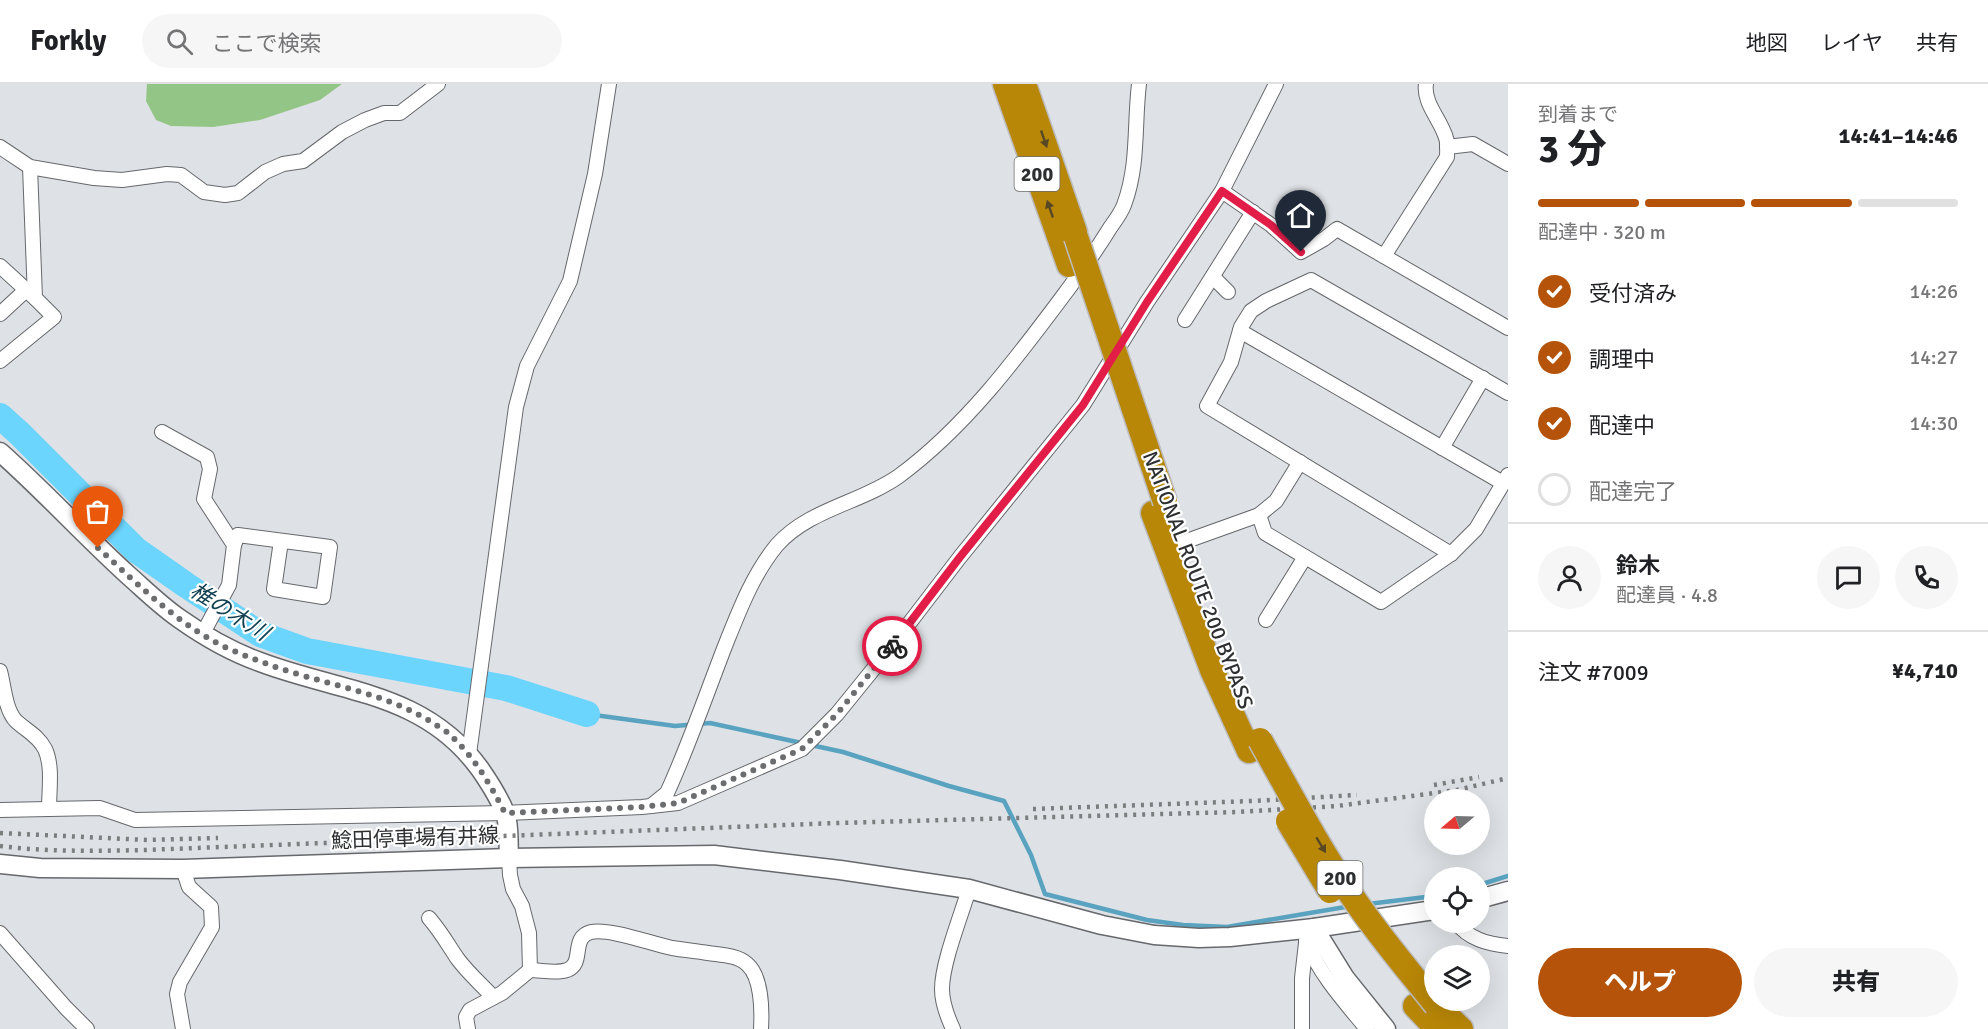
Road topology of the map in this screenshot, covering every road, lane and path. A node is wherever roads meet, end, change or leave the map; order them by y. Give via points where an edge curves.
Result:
1 (438, 84) edge
2 (609, 84) edge
3 (1005, 84) edge
4 (1024, 84) edge
5 (1139, 84) edge
6 (1276, 84) edge
7 (1426, 84) edge
8 (0, 147) edge
9 (1447, 147) junction
10 (1508, 164) edge
11 (30, 167) junction
12 (1222, 191) junction
13 (1253, 212) junction
14 (1384, 256) junction
15 (0, 266) edge
16 (1213, 277) junction
17 (1228, 292) dead end
18 (30, 294) junction
19 (0, 314) edge
20 (1185, 320) dead end
21 (1508, 328) edge
22 (1240, 331) junction
23 (0, 362) edge
24 (1483, 378) junction
25 (1508, 393) edge
26 (162, 432) dead end
27 (1442, 448) junction
28 (0, 452) edge
29 (1300, 462) junction
30 (1505, 479) edge
31 (1159, 507) junction
32 (1259, 515) junction
33 (281, 541) dead end
34 (1181, 543) junction
35 (234, 544) junction
36 (1451, 554) junction
37 (1305, 557) junction
38 (1266, 620) dead end
39 (203, 633) junction
40 (0, 671) edge
41 (1255, 745) junction
42 (469, 754) junction
43 (651, 806) junction
44 (49, 808) junction
45 (0, 810) edge
46 (505, 813) junction
47 (509, 858) junction
48 (0, 864) edge
49 (183, 869) junction
50 (969, 889) junction
51 (1508, 891) edge
52 (1490, 896) edge
53 (1424, 912) edge
54 (429, 918) dead end
55 (0, 933) edge
56 (1309, 933) junction
57 (1466, 933) edge
58 (1508, 946) edge
59 (530, 969) junction
60 (493, 997) junction
61 (1424, 1003) edge
62 (1428, 1011) edge
63 (1434, 1011) edge
64 (87, 1029) edge
65 (183, 1029) edge
66 (468, 1029) edge
67 (761, 1029) edge
68 (953, 1029) edge
69 (1302, 1029) edge
70 (1367, 1029) edge
71 (1386, 1029) edge
72 (1437, 1029) edge
73 (1461, 1029) edge

1 - 11 street via 400,112 365,120 303,161 265,172 238,193 204,192 181,175 122,180
2 - 42 street via 595,174 570,281 527,366 516,407
31 -> 3 highway, 200
4 -> 31 highway, NATIONAL ROUTE 200 BYPASS / 200, bridge via 1076,237
5 - 43 street via 1131,181 1123,207 1095,254 987,392 948,435 896,478 812,519 778,544 741,607 670,787
6 - 12 street
7 - 9 street
8 - 11 street
9 - 10 street via 1473,144
9 - 14 street via 1447,157
11 - 18 street
12 - 13 street
12 - 43 street via 1083,405 837,714 802,749 678,803
13 - 14 street via 1301,252 1337,229
13 - 16 street
14 - 21 street
15 - 18 street
16 - 17 street
16 - 20 street
18 - 19 street
18 - 23 street via 54,317
22 - 24 street via 1251,311 1311,280
22 - 27 street
22 - 29 street via 1231,362 1207,406
24 - 25 street
24 - 27 street
26 - 35 street via 207,458 210,469 204,499
27 - 30 street
28 - 39 main road, 鯰田停車場有井線 via 158,602
29 - 32 street via 1276,501
29 - 36 street
30 - 36 street via 1476,529
31 - 34 highway, NATIONAL ROUTE 200 BYPASS / 200
31 - 41 highway, 200 via 1212,670
32 - 34 street
32 - 37 street via 1265,533
33 - 35 street via 274,589 323,597 330,547 237,535
34 - 41 highway, NATIONAL ROUTE 200 BYPASS / 200
35 - 39 street via 229,585
36 - 37 street via 1381,602
37 - 38 street
39 - 42 main road, 鯰田停車場有井線 via 259,662 372,695 411,711 445,731
40 - 44 street via 10,712 34,734 47,755
41 - 61 highway, NATIONAL ROUTE 200 BYPASS / 200, bridge
42 - 46 main road, 鯰田停車場有井線
43 - 46 street
44 - 45 street
44 - 46 street via 100,808 135,820
46 - 47 main road, 鯰田停車場有井線
47 - 49 main road, 鯰田停車場有井線
47 - 50 main road via 714,855
47 - 59 street via 513,889 530,933
48 - 49 main road, 鯰田停車場有井線
49 - 65 street via 189,887 211,907 212,927 180,982 177,994
50 - 56 main road via 1154,935 1199,939
50 - 68 street via 944,971 942,989
51 - 52 main road
53 - 56 main road
54 - 60 street via 470,974
55 - 64 street
56 - 69 street via 1302,978
56 - 70 street via 1314,959
56 - 71 main road
57 - 58 street via 1487,944
59 - 60 street
59 - 67 street via 565,971 573,967 578,943 593,932 732,956 749,965 756,979
60 - 66 street via 470,1010 466,1017
62 - 72 highway, 200
63 - 73 highway, NATIONAL ROUTE 200 BYPASS / 200

